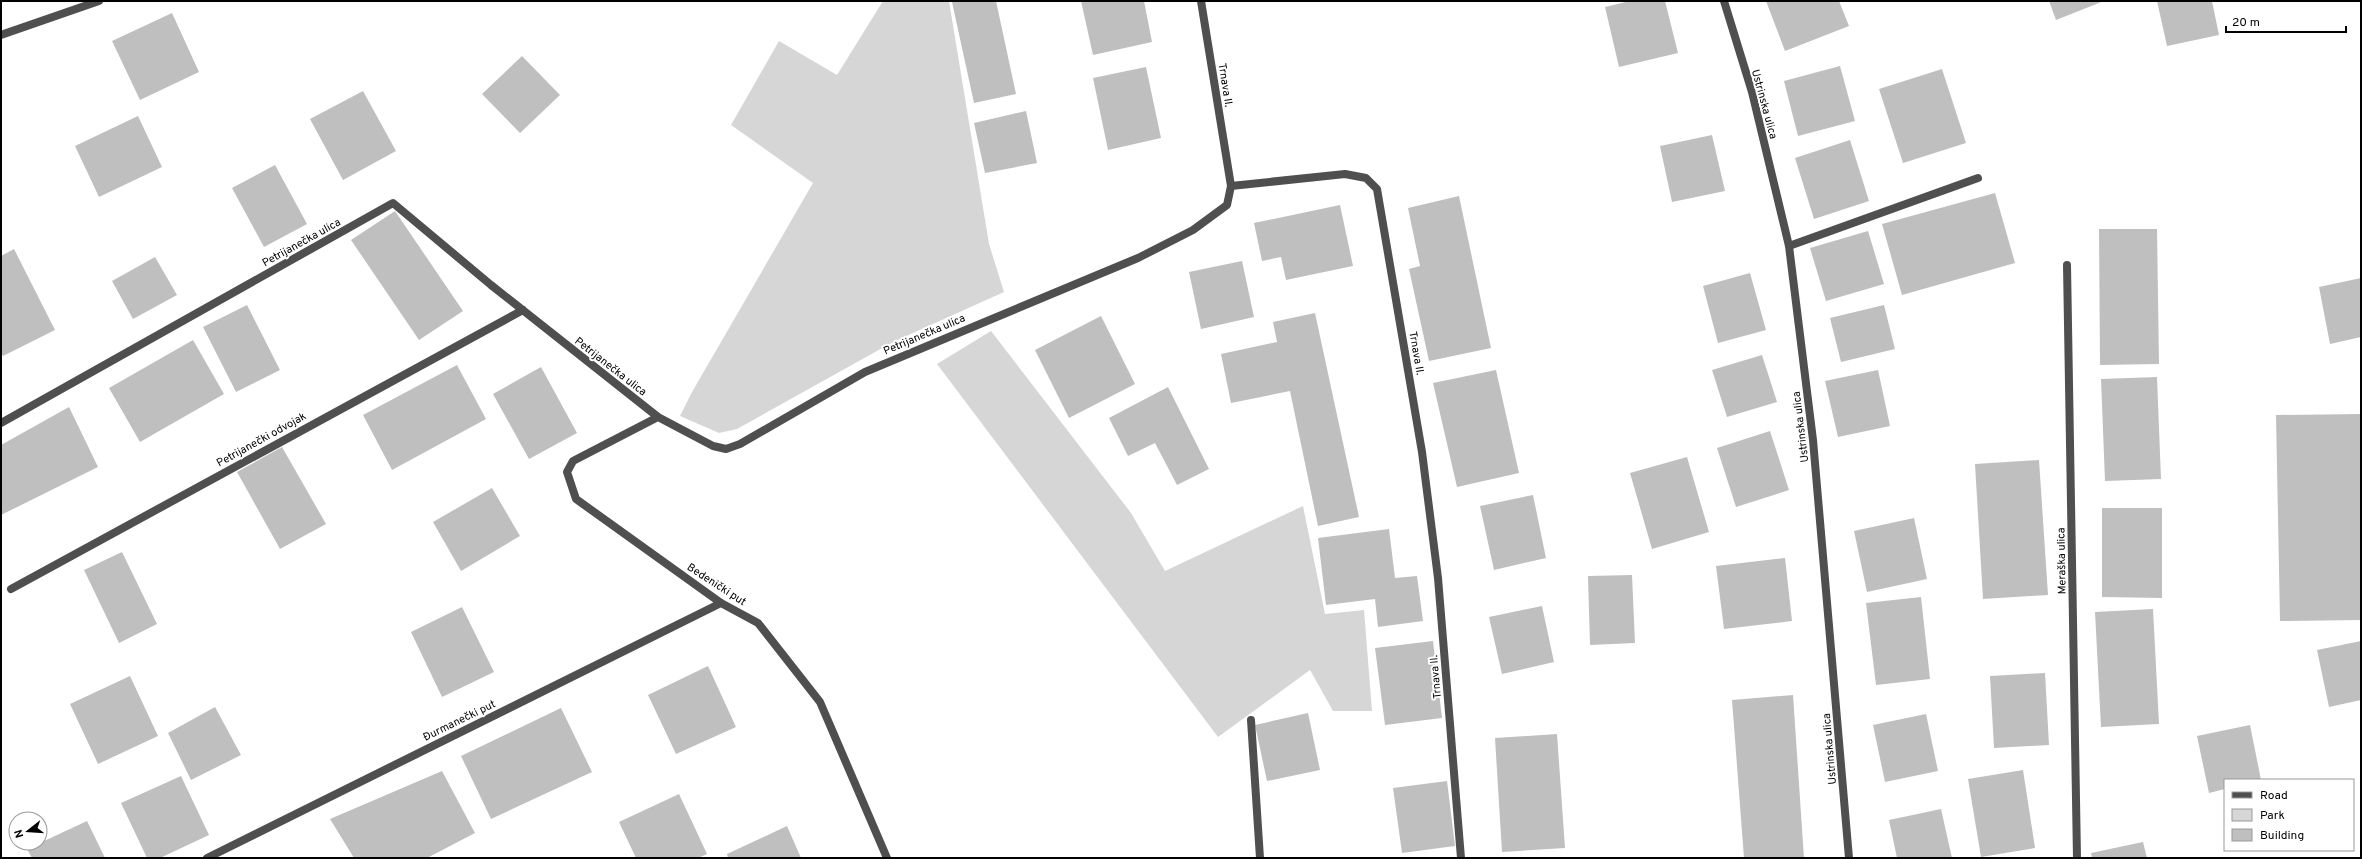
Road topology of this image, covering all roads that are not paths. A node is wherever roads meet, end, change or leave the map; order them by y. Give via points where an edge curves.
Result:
1 (99, 1) edge
2 (1201, 1) edge
3 (1724, 1) edge
4 (1, 35) edge
5 (1978, 178) dead end
6 (1231, 186) junction
7 (1789, 246) junction
8 (2067, 265) dead end
9 (524, 310) junction
10 (658, 417) junction
11 (1, 423) edge
12 (11, 588) dead end
13 (721, 603) junction
14 (1251, 720) dead end
15 (207, 858) edge
16 (887, 858) edge
17 (1260, 858) edge
18 (1461, 858) edge
19 (1849, 858) edge
20 (2077, 858) edge

1 - 4 street
2 - 6 street, Trnava II.
3 - 7 street, Ustrinska ulica via 1752,92
5 - 7 street
6 - 10 street, Petrijanečka ulica via 1227,205 1193,230 1138,258 865,372 740,444 726,448 713,446
6 - 18 street, Trnava II. via 1345,174 1366,178 1376,188 1425,476 1438,578
7 - 19 street, Ustrinska ulica via 1814,448
8 - 20 street, Meraška ulica
9 - 10 street, Petrijanečka ulica
9 - 11 street, Petrijanečka ulica via 393,203
9 - 12 street, Petrijanečki odvojak
10 - 13 street, Bedenički put via 573,461 567,472 576,499
13 - 15 street, Đurmanečki put
13 - 16 street, Bedenički put via 758,622 820,702
14 - 17 street

